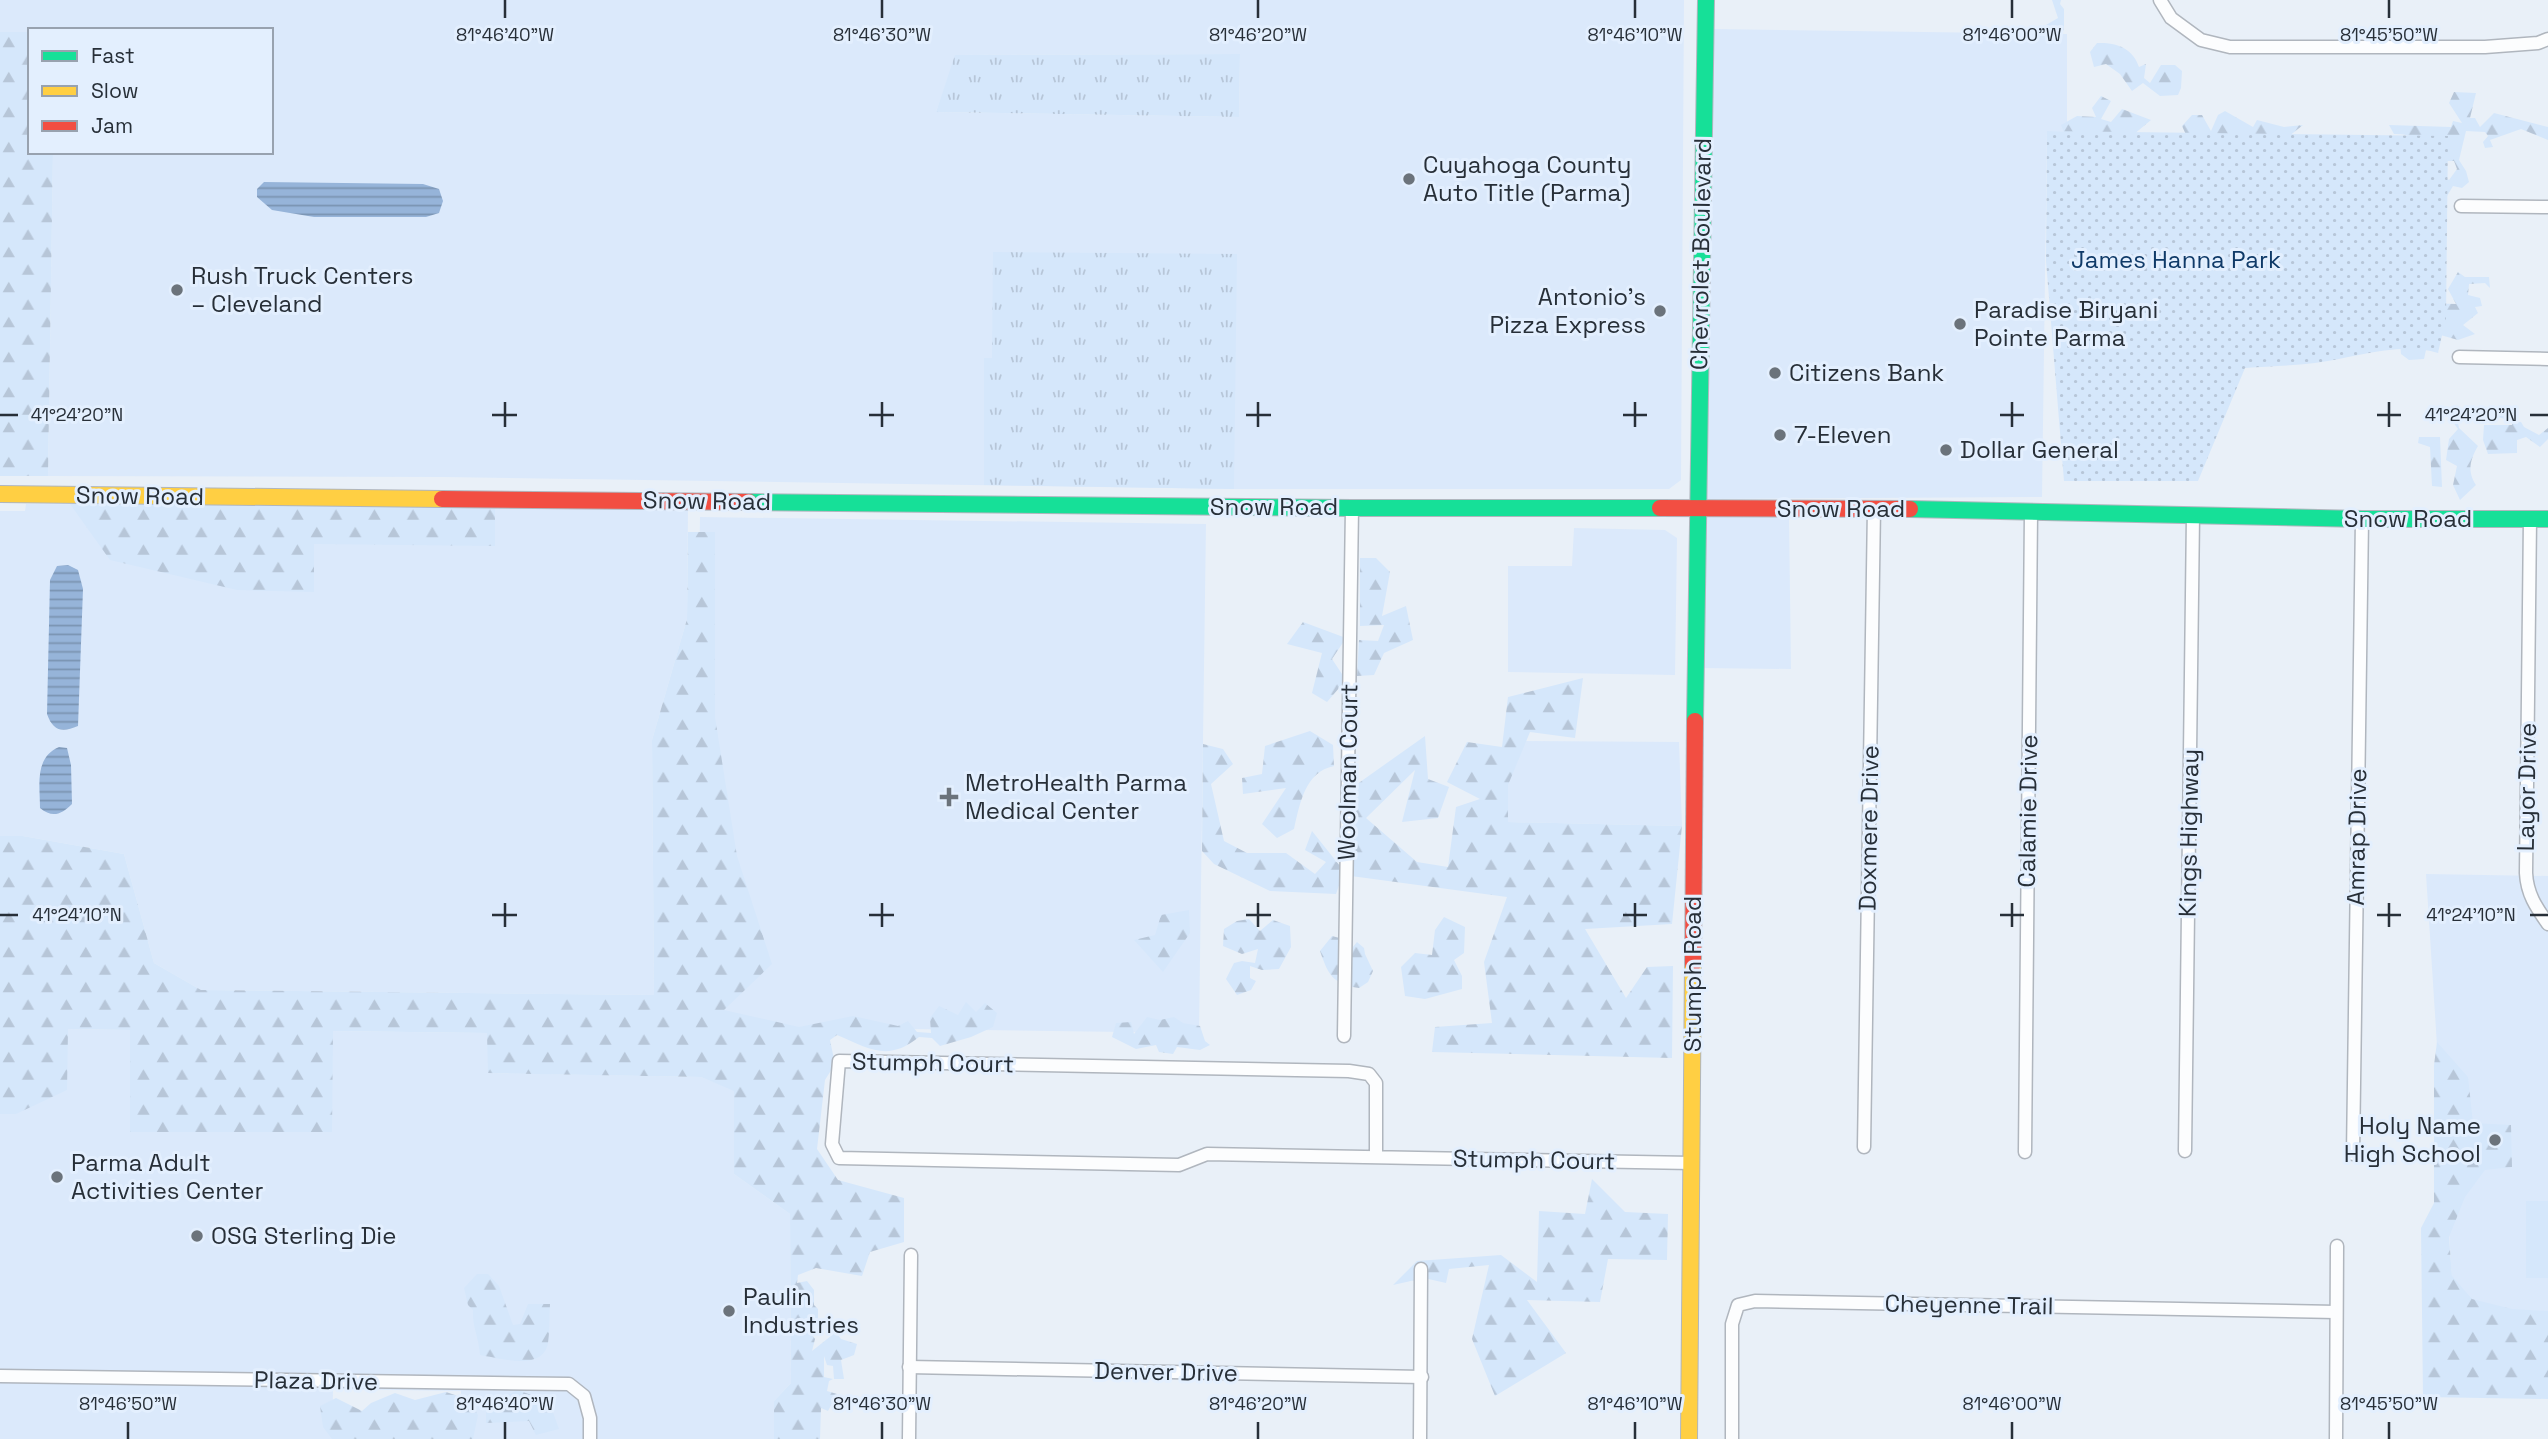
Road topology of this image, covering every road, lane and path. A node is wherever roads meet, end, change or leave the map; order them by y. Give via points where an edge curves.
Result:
1 (1706, 0) edge
2 (2160, 0) edge
3 (2548, 40) edge
4 (2461, 206) dead end
5 (2548, 207) edge
6 (2459, 357) dead end
7 (2548, 359) edge
8 (0, 494) edge
9 (1352, 508) junction
10 (1696, 508) junction
11 (1874, 508) junction
12 (2031, 512) junction
13 (2193, 515) junction
14 (2362, 519) junction
15 (2530, 519) junction
16 (2548, 519) edge
17 (2548, 924) edge
18 (1344, 1036) dead end
19 (1864, 1147) dead end
20 (2185, 1151) dead end
21 (2025, 1152) dead end
22 (2353, 1154) dead end
23 (1376, 1157) junction
24 (1692, 1163) junction
25 (2337, 1246) dead end
26 (911, 1255) dead end
27 (1421, 1269) dead end
28 (2336, 1312) junction
29 (909, 1367) junction
30 (0, 1376) edge
31 (1422, 1377) junction
32 (590, 1439) edge
33 (909, 1439) edge
34 (1420, 1439) edge
35 (1689, 1439) edge
36 (1732, 1439) edge
37 (2336, 1439) edge

1 - 10 main road, Chevrolet Boulevard
2 - 3 street via 2171,18 2201,40 2230,47 2485,47
4 - 5 street
6 - 7 street
8 - 9 main road, Snow Road
9 - 10 main road, Snow Road
9 - 18 street, Woolman Court
10 - 11 main road, Snow Road
10 - 24 main road, Stumph Road
11 - 12 main road, Snow Road
11 - 19 street, Doxmere Drive
12 - 13 main road, Snow Road
12 - 21 street, Calamie Drive
13 - 14 main road, Snow Road
13 - 20 street, Kings Highway
14 - 15 main road, Snow Road
14 - 22 street, Amrap Drive
15 - 16 main road, Snow Road
15 - 17 street, Layor Drive via 2526,873 2534,905
23 - 23 street, Stumph Court via 1207,1154 1179,1165 839,1158 832,1144 839,1061 1369,1074 1376,1083
23 - 24 street, Stumph Court
24 - 35 main road, Stumph Road
25 - 28 street
26 - 29 street
27 - 31 street
28 - 36 street, Cheyenne Trail via 1755,1301 1738,1305 1732,1324
28 - 37 street
29 - 31 street, Denver Drive
29 - 33 street
30 - 32 street, Plaza Drive via 569,1384 584,1396
31 - 34 street

